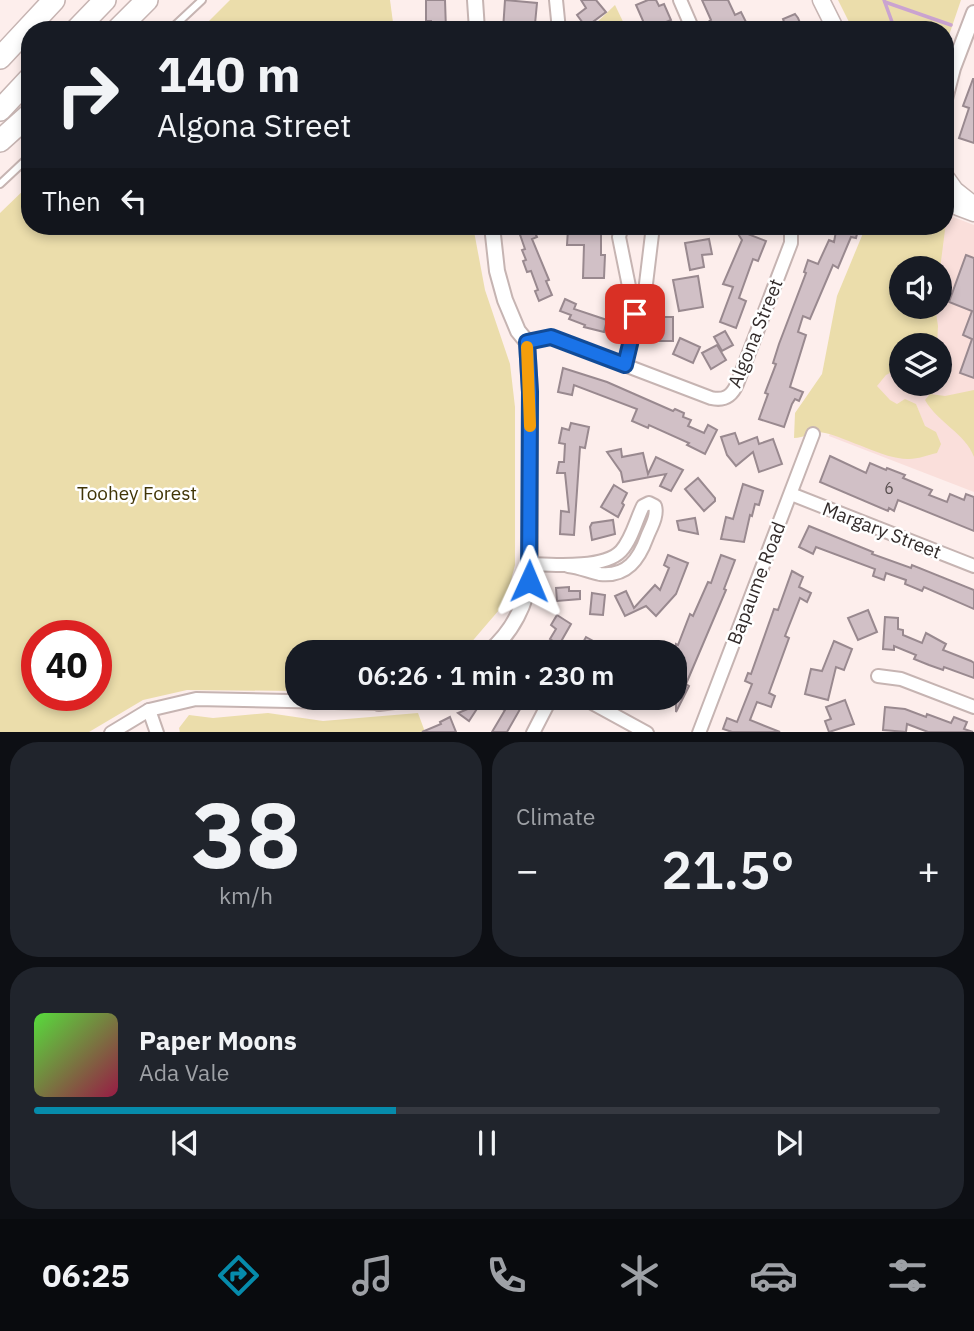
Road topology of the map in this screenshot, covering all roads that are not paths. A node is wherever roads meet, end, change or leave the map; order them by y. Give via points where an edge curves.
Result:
1 (54, 0) edge
2 (105, 0) edge
3 (147, 0) edge
4 (202, 0) edge
5 (474, 0) edge
6 (556, 0) edge
7 (680, 0) edge
8 (821, 0) edge
9 (974, 13) edge
10 (34, 21) edge
11 (85, 21) edge
12 (126, 21) edge
13 (180, 21) edge
14 (476, 21) edge
15 (558, 21) edge
16 (689, 21) edge
17 (832, 21) edge
18 (971, 32) edge
19 (21, 35) edge
20 (0, 58) edge
21 (954, 65) edge
22 (21, 88) edge
23 (0, 110) edge
24 (21, 122) edge
25 (0, 141) edge
26 (21, 164) edge
27 (0, 184) edge
28 (954, 189) edge
29 (954, 204) edge
30 (974, 205) edge
31 (974, 213) edge
32 (493, 235) edge
33 (620, 235) edge
34 (652, 235) edge
35 (791, 235) edge
36 (635, 323) junction
37 (527, 342) junction
38 (625, 365) junction
39 (813, 433) dead end
40 (791, 494) junction
41 (530, 564) junction
42 (568, 566) junction
43 (974, 566) edge
44 (503, 640) edge
45 (878, 676) dead end
46 (285, 700) edge
47 (974, 707) edge
48 (149, 710) junction
49 (545, 710) edge
50 (605, 710) edge
51 (113, 732) edge
52 (157, 732) edge
53 (534, 732) edge
54 (645, 732) edge
55 (699, 732) edge

1 - 10 highway
2 - 11 highway
3 - 12 highway
4 - 13 lane
5 - 14 street
6 - 15 street
7 - 16 street
8 - 17 main road
9 - 18 street
18 - 21 street
19 - 20 highway
22 - 23 highway
24 - 25 highway
26 - 27 lane
28 - 30 main road
29 - 31 main road
32 - 37 street via 505,300
33 - 36 street
34 - 36 street via 646,286
35 - 38 street, Algona Street via 730,395 714,398
36 - 38 street
37 - 38 street, Algona Street via 551,337
37 - 41 street
39 - 40 street, Bapaume Road
40 - 43 street, Margary Street
40 - 55 street, Bapaume Road
41 - 42 street
41 - 44 street via 524,601
42 - 42 street via 618,554 642,507 648,503 656,507 641,554 632,566 605,574
45 - 47 street via 901,679
46 - 48 street via 196,699
48 - 51 street
48 - 52 street
49 - 53 street
50 - 54 street

